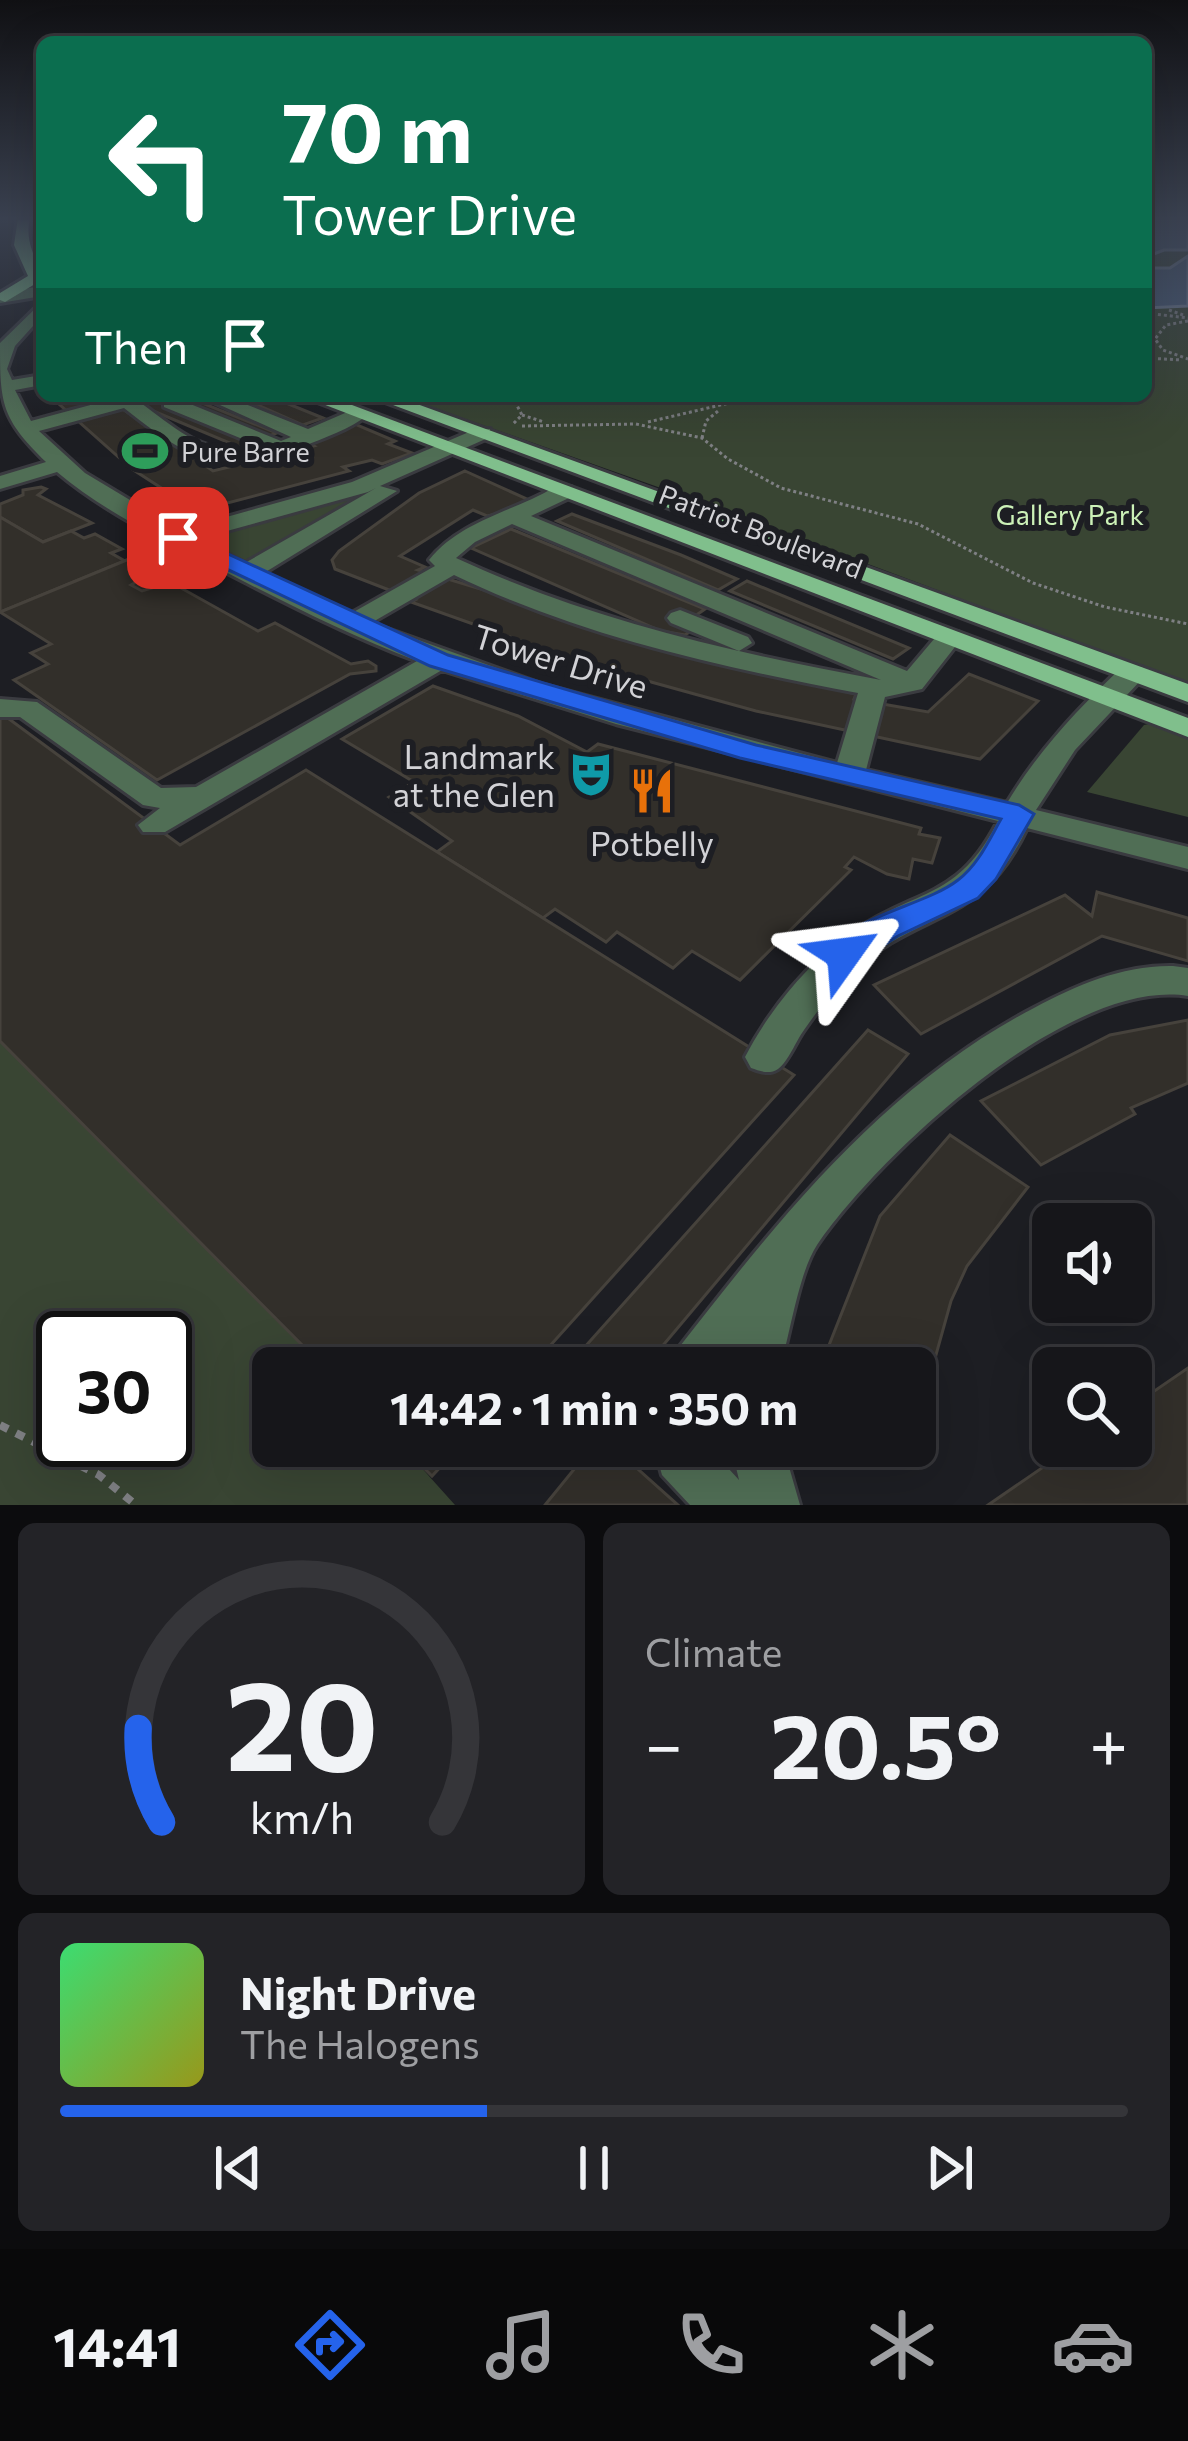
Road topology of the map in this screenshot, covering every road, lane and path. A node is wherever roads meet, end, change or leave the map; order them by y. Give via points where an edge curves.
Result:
1 (1168, 310) dead end
2 (36, 314) edge
3 (1152, 314) edge
4 (1188, 318) edge
5 (1163, 350) junction
6 (1152, 355) edge
7 (1152, 357) edge
8 (1188, 359) edge
9 (1, 378) edge
10 (36, 380) edge
11 (120, 402) edge
12 (139, 402) edge
13 (166, 402) edge
14 (166, 402) edge
15 (224, 402) edge
16 (327, 402) edge
17 (395, 402) edge
18 (515, 402) edge
19 (741, 402) edge
20 (723, 408) junction
21 (359, 414) junction
22 (522, 415) junction
23 (549, 424) junction
24 (637, 424) junction
25 (28, 428) junction
26 (248, 436) dead end
27 (307, 436) junction
28 (492, 437) junction
29 (702, 438) junction
30 (279, 447) junction
31 (457, 452) junction
32 (62, 464) junction
33 (0, 483) edge
34 (341, 492) junction
35 (563, 492) junction
36 (368, 500) junction
37 (516, 518) junction
38 (178, 538) junction
39 (452, 566) junction
40 (246, 573) junction
41 (680, 618) dead end
42 (353, 623) junction
43 (1188, 624) edge
44 (949, 638) junction
45 (439, 660) junction
46 (828, 680) junction
47 (912, 683) junction
48 (1119, 685) junction
49 (874, 687) junction
50 (1188, 694) edge
51 (0, 708) edge
52 (1188, 728) edge
53 (849, 775) junction
54 (208, 794) junction
55 (1019, 814) junction
56 (154, 825) dead end
57 (1188, 857) edge
58 (1188, 982) edge
59 (765, 1057) dead end
60 (791, 1246) junction
61 (712, 1347) edge
62 (760, 1347) edge
63 (0, 1425) edge
64 (691, 1467) edge
65 (763, 1467) edge
66 (136, 1505) edge
67 (726, 1505) edge
68 (773, 1505) edge

1 - 4 path
2 - 9 street via 7,345
3 - 4 path
4 - 5 path via 1156,334
5 - 6 path
5 - 8 path
7 - 8 path
9 - 10 street
9 - 25 street, Tower Drive
11 - 25 street
12 - 30 street via 206,455 228,460
13 - 30 street
14 - 26 street
15 - 27 street
16 - 21 main road, Patriot Boulevard
17 - 28 main road, Patriot Boulevard
18 - 22 path
19 - 20 path
20 - 24 path
20 - 29 path via 706,421
21 - 27 street
21 - 31 main road, Patriot Boulevard
22 - 23 path
22 - 23 path via 504,431
23 - 24 path
24 - 29 path
25 - 32 street, Tower Drive
27 - 30 street
28 - 31 street
28 - 48 main road, Patriot Boulevard
29 - 43 path via 781,488 918,524 1069,596
31 - 34 street
31 - 35 main road, Patriot Boulevard
31 - 36 street
32 - 33 street
32 - 38 street, Tower Drive via 124,513
34 - 36 street
34 - 38 street
35 - 37 street
35 - 44 main road, Patriot Boulevard
36 - 40 street
37 - 39 street via 452,546 441,560
37 - 47 street
38 - 40 street, Tower Drive
39 - 42 street
39 - 46 street via 658,639
40 - 42 street, Tower Drive
41 - 46 street
42 - 45 street, Tower Drive
44 - 47 street
44 - 48 main road, Patriot Boulevard
45 - 53 street, Tower Drive
45 - 54 street via 262,780
46 - 49 street
47 - 49 street
48 - 50 main road, Patriot Boulevard
48 - 52 main road, Patriot Boulevard
48 - 55 street via 1055,755
49 - 53 street
51 - 54 street via 27,708 154,798
53 - 55 street, Tower Drive
54 - 56 street
55 - 57 street, Tower Drive
55 - 59 street via 967,890 844,954 808,990
58 - 60 street via 1114,986 949,1077 884,1136
60 - 61 street
60 - 62 street
63 - 66 path via 99,1475
64 - 67 street
65 - 68 street

